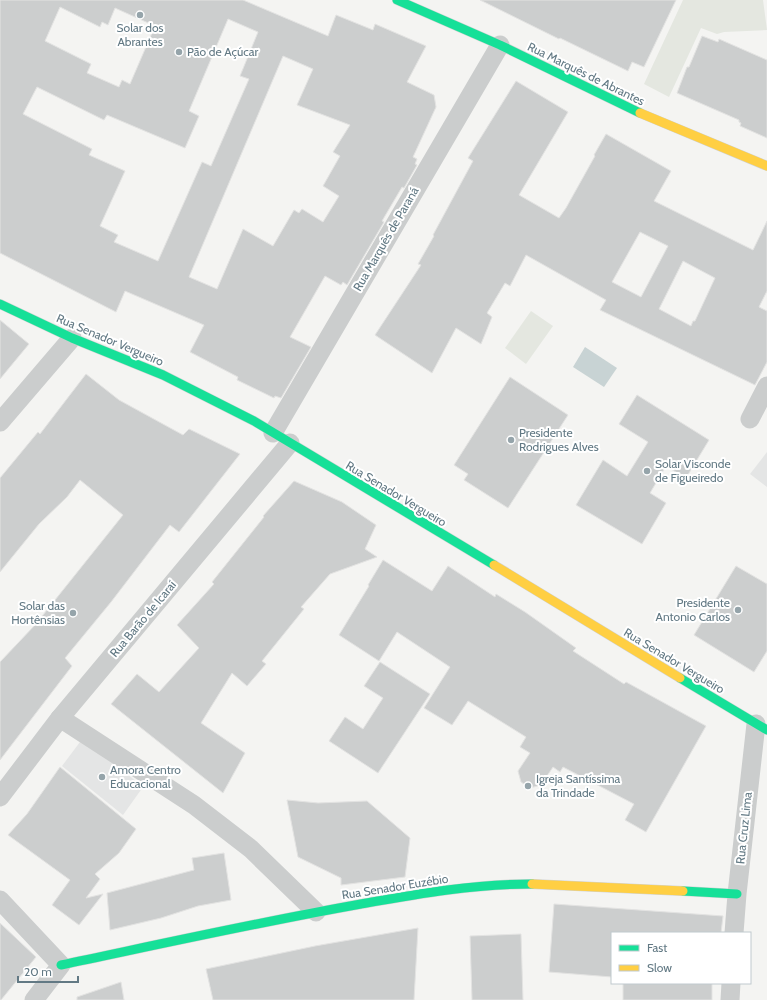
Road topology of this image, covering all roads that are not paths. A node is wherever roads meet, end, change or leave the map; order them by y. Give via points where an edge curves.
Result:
1 (397, 0) edge
2 (500, 45) junction
3 (767, 166) edge
4 (0, 304) edge
5 (72, 338) junction
6 (767, 386) edge
7 (750, 419) dead end
8 (0, 422) edge
9 (273, 433) junction
10 (290, 443) junction
11 (60, 718) junction
12 (762, 727) edge
13 (0, 797) edge
14 (737, 894) junction
15 (0, 900) edge
16 (316, 912) junction
17 (734, 932) edge
18 (62, 965) junction
19 (731, 984) edge
20 (34, 1000) edge
21 (730, 1000) edge

1 - 2 street, Rua Marquês de Abrantes
2 - 3 street, Rua Marquês de Abrantes via 649,118
2 - 9 street, Rua Marquês de Paraná
4 - 5 street, Rua Senador Vergueiro
5 - 8 street
5 - 9 street, Rua Senador Vergueiro via 163,375
6 - 7 street
9 - 10 street, Rua Senador Vergueiro
10 - 11 street, Rua Barão de Icaraí
10 - 12 street, Rua Senador Vergueiro
11 - 13 street, Rua Barão de Icaraí
11 - 16 street via 194,805 251,849
12 - 14 street, Rua Cruz Lima
14 - 16 street, Rua Senador Euzébio via 551,884 502,884 448,889
14 - 17 street, Rua Cruz Lima
15 - 18 street
16 - 18 street, Rua Senador Euzébio
18 - 20 street
19 - 21 street

